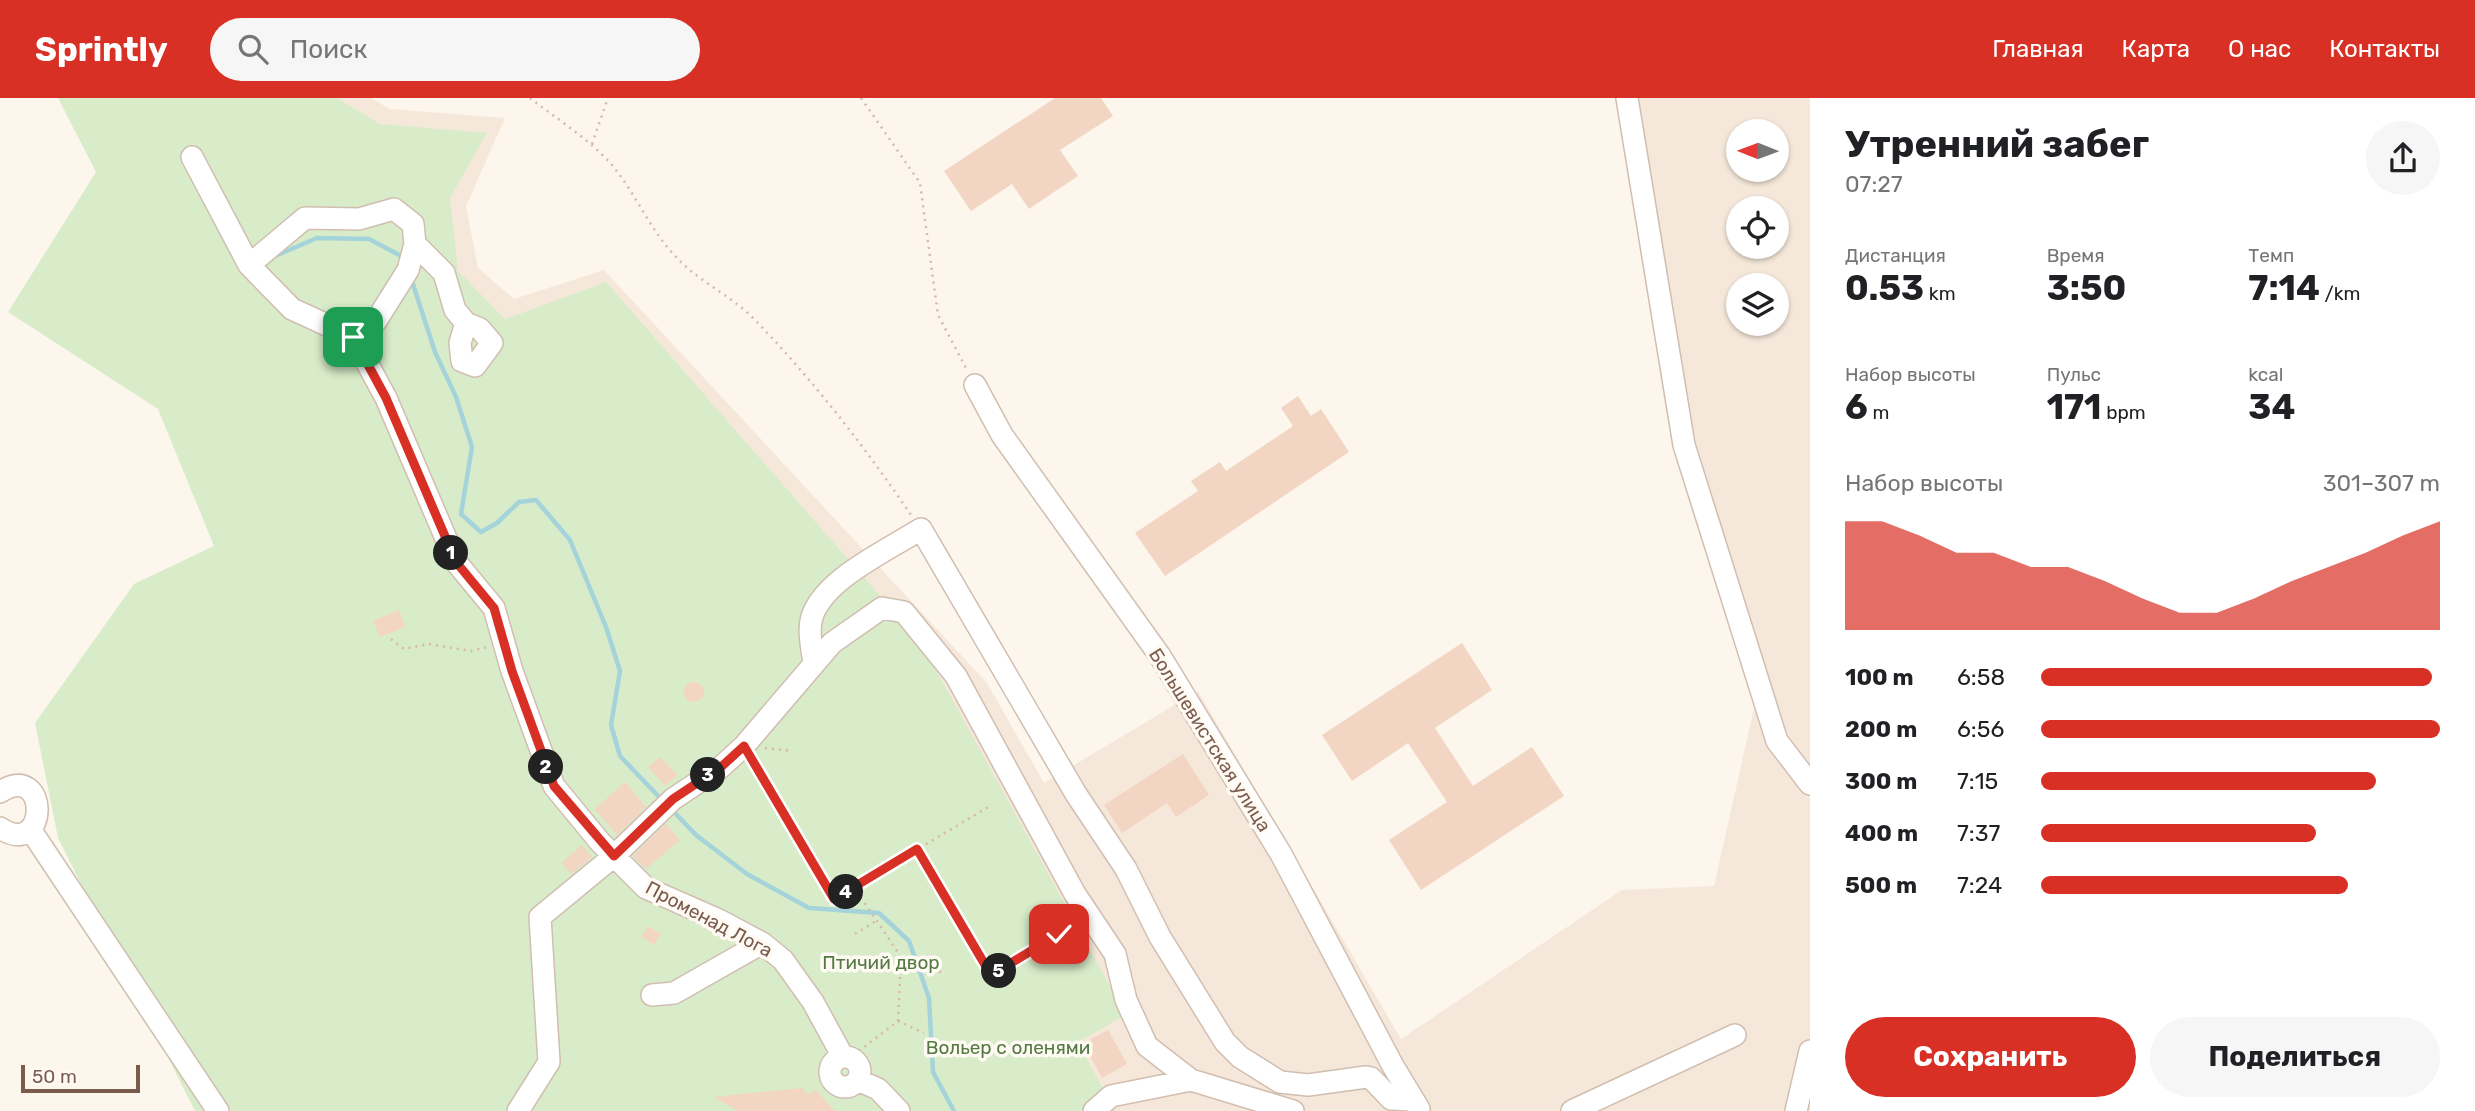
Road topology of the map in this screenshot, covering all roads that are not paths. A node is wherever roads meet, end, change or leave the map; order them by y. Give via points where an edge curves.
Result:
1 (1626, 98) edge
2 (192, 157) dead end
3 (415, 244) junction
4 (249, 265) junction
5 (466, 323) dead end
6 (353, 337) junction
7 (975, 385) road end
8 (814, 663) junction
9 (1810, 784) edge
10 (0, 792) edge
11 (0, 828) edge
12 (30, 829) junction
13 (614, 856) junction
14 (762, 943) junction
15 (652, 995) dead end
16 (1735, 1035) dead end
17 (1810, 1051) edge
18 (1191, 1080) junction
19 (1417, 1105) edge
20 (218, 1111) edge
21 (518, 1111) edge
22 (899, 1111) edge
23 (1094, 1111) edge
24 (1293, 1111) edge
25 (1572, 1111) edge
26 (1796, 1111) edge

1 - 9 street via 1684,445 1777,741
2 - 4 street
3 - 4 street via 413,224 394,209 359,219 305,218
3 - 5 street via 444,273 455,310
3 - 6 street via 408,270 376,321
4 - 6 street via 292,309
6 - 13 street, Променад Лога via 386,398 456,562 494,608 554,786
7 - 19 street, Большевистская улица via 1002,435 1181,691 1281,855
8 - 13 street via 744,746 673,799
8 - 18 street via 832,643 882,608 904,612 956,676 1074,894 1115,954 1126,1000 1147,1046
8 - 19 street via 813,613 831,589 921,529 1076,794 1126,869 1160,937 1224,1042 1280,1082 1308,1085 1366,1077 1391,1099
10 - 12 street via 17,786 32,793 39,807
11 - 12 street via 16,834
12 - 20 street
13 - 14 street, Променад Лога via 646,888
13 - 21 street via 540,917 549,1062
14 - 15 street via 674,993
14 - 22 street, Променад Лога via 783,960 847,1057 831,1067 833,1080 845,1087 858,1080 878,1089
16 - 25 street
17 - 26 street
18 - 23 street via 1111,1096
18 - 24 street

